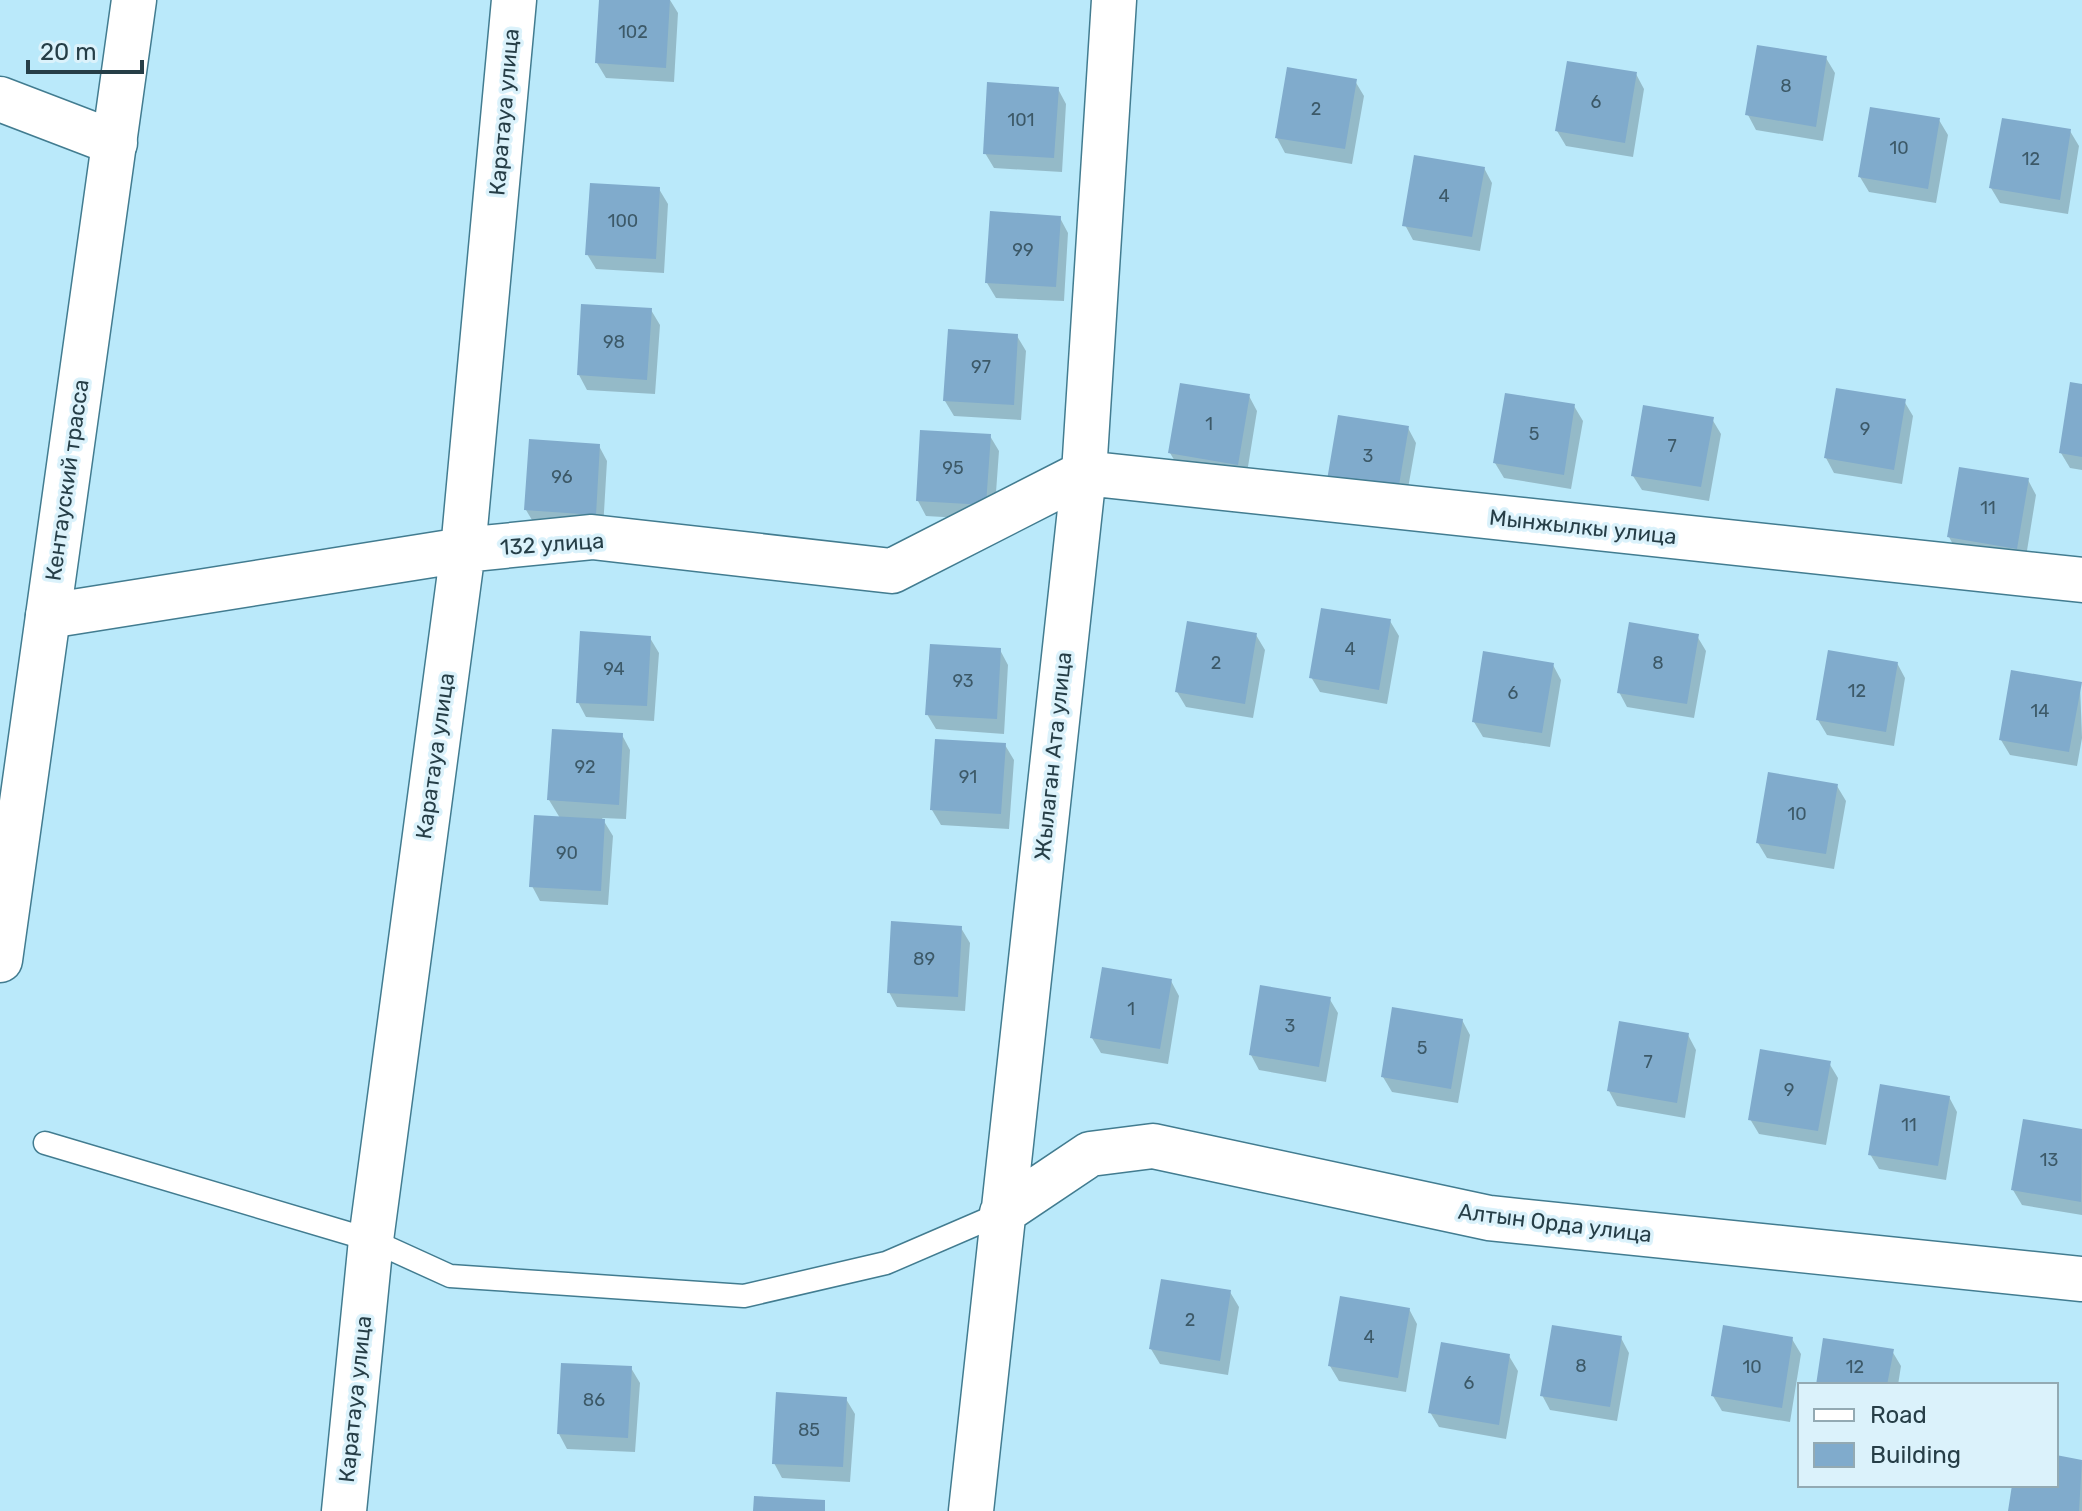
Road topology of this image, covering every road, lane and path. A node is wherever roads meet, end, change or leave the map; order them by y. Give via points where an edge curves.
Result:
1 (134, 0) edge
2 (514, 0) edge
3 (1114, 0) edge
4 (0, 99) edge
5 (115, 143) junction
6 (1084, 473) junction
7 (463, 550) junction
8 (2082, 580) edge
9 (48, 616) junction
10 (0, 960) edge
11 (45, 1143) dead end
12 (1002, 1213) junction
13 (371, 1240) junction
14 (2082, 1279) edge
15 (344, 1511) edge
16 (971, 1511) edge

1 - 5 street, Кентауский трасса
2 - 7 street, Каратауа улица
3 - 6 street, Жылаган Ата улица
4 - 5 street
5 - 9 street, Кентауский трасса
6 - 7 street, 132 улица via 892,571 592,537
6 - 8 street, Мынжылкы улица
6 - 12 street, Жылаган Ата улица
7 - 9 street, 132 улица
7 - 13 street, Каратауа улица
9 - 10 street, Кентауский трасса
11 - 13 lane
12 - 13 lane via 886,1263 744,1296 450,1276
12 - 14 street, Алтын Орда улица via 1090,1154 1153,1146 1489,1218
12 - 16 street, Жылаган Ата улица
13 - 15 street, Каратауа улица

